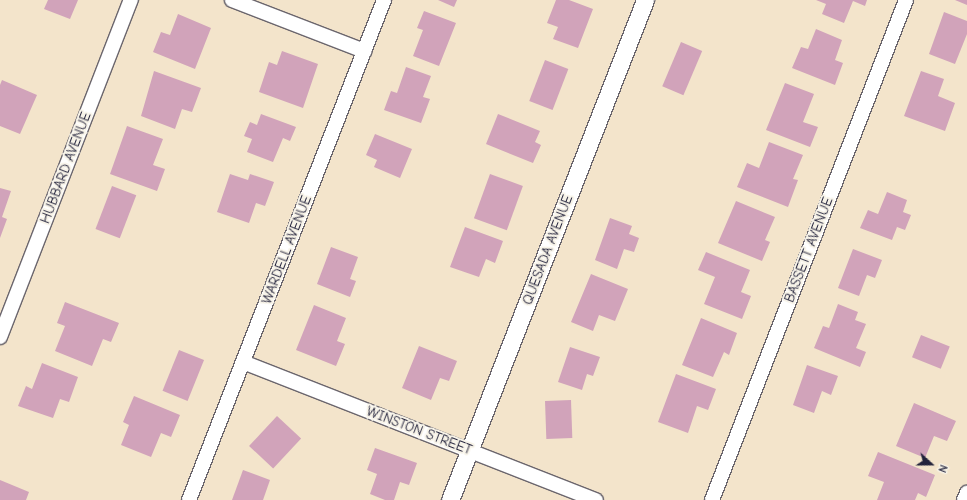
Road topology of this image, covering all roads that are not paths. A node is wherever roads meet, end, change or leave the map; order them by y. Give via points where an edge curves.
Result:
1 (131, 0) edge
2 (232, 0) edge
3 (384, 0) edge
4 (645, 0) edge
5 (906, 0) edge
6 (364, 52) junction
7 (0, 337) edge
8 (243, 362) junction
9 (470, 451) junction
10 (967, 493) edge
11 (189, 500) edge
12 (450, 500) edge
13 (596, 500) edge
14 (712, 500) edge
15 (964, 500) edge

1 - 7 street, HUBBARD AVENUE
2 - 6 street
3 - 6 street, WARDELL AVENUE
4 - 9 street, QUESADA AVENUE
5 - 14 street, BASSETT AVENUE
6 - 8 street, WARDELL AVENUE
8 - 9 street, WINSTON STREET
8 - 11 street, WARDELL AVENUE
9 - 12 street, QUESADA AVENUE
9 - 13 street, WINSTON STREET
10 - 15 street

